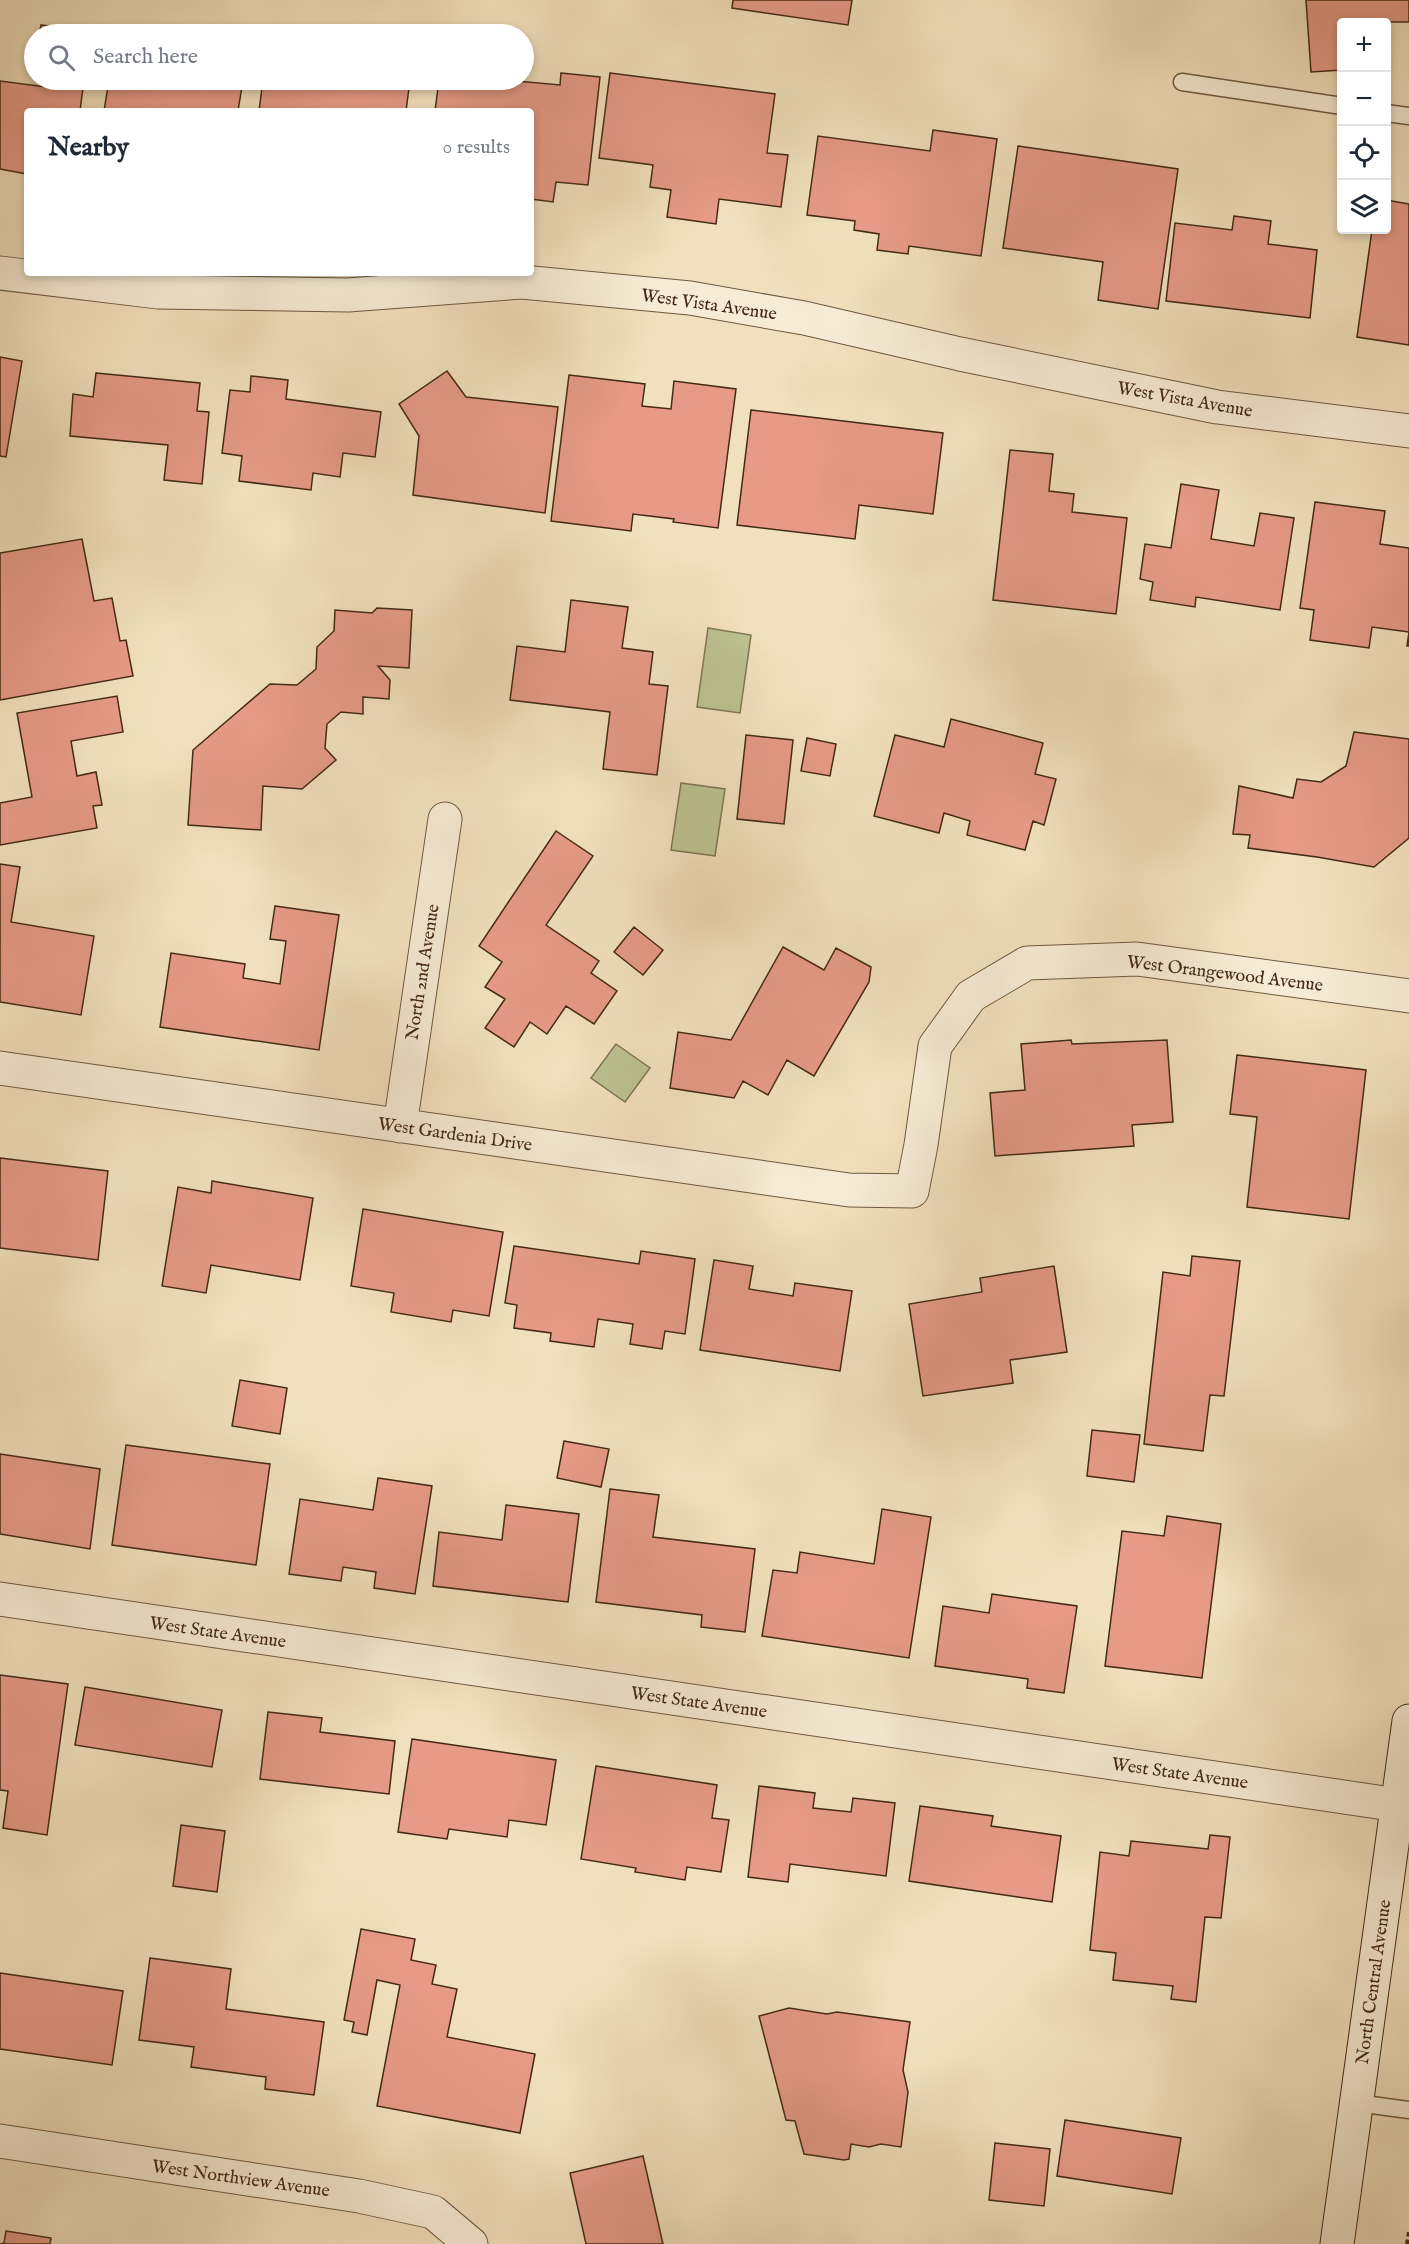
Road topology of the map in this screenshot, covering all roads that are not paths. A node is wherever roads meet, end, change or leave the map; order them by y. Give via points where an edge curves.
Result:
1 (1182, 82) dead end
2 (1337, 105) edge
3 (1391, 114) edge
4 (1409, 116) edge
5 (0, 273) edge
6 (24, 276) edge
7 (25, 276) edge
8 (1409, 431) edge
9 (445, 819) dead end
10 (1409, 996) edge
11 (0, 1068) edge
12 (400, 1126) junction
13 (912, 1191) joint
14 (0, 1599) edge
15 (1409, 1721) edge
16 (1398, 1805) junction
17 (1357, 2103) junction
18 (1409, 2110) edge
19 (0, 2141) edge
20 (471, 2244) edge
21 (1337, 2244) edge

1 - 2 lane
3 - 4 lane
5 - 6 street, West Vista Avenue
7 - 8 street, West Vista Avenue via 158,292 348,296 522,282 690,298 804,318 1217,407
9 - 12 street, North 2nd Avenue
10 - 13 street, West Orangewood Avenue via 1137,959 1027,963 970,996 935,1046
11 - 12 street, West Gardenia Drive
12 - 13 street, West Gardenia Drive via 849,1190
14 - 16 street, West State Avenue
15 - 16 street, North Central Avenue
16 - 17 street, North Central Avenue
17 - 18 lane
17 - 21 street, North Central Avenue
19 - 20 street, West Northview Avenue via 359,2196 434,2212

